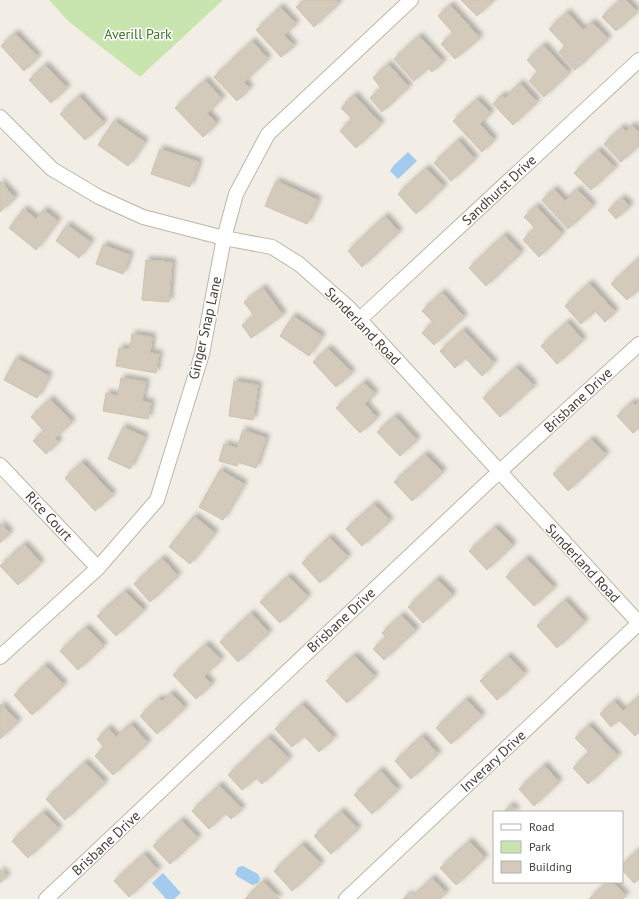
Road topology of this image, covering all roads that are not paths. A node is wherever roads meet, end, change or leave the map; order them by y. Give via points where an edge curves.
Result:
1 (411, 0) edge
2 (639, 60) edge
3 (2, 122) edge
4 (224, 238) junction
5 (360, 319) junction
6 (639, 344) edge
7 (0, 465) edge
8 (500, 472) junction
9 (98, 568) junction
10 (639, 623) edge
11 (0, 658) edge
12 (46, 899) edge
13 (346, 899) edge

1 - 4 street, Ginger Snap Lane via 268,134 236,194
2 - 5 street, Sandhurst Drive
3 - 4 street, Sunderland Road via 52,169 99,198 143,217
4 - 5 street, Sunderland Road via 272,247 299,264
4 - 9 street, Ginger Snap Lane via 202,354 157,500
5 - 8 street, Sunderland Road
6 - 8 street, Brisbane Drive
7 - 9 street, Rice Court
8 - 10 street, Sunderland Road
8 - 12 street, Brisbane Drive
9 - 11 street, Ginger Snap Lane
10 - 13 street, Inverary Drive

